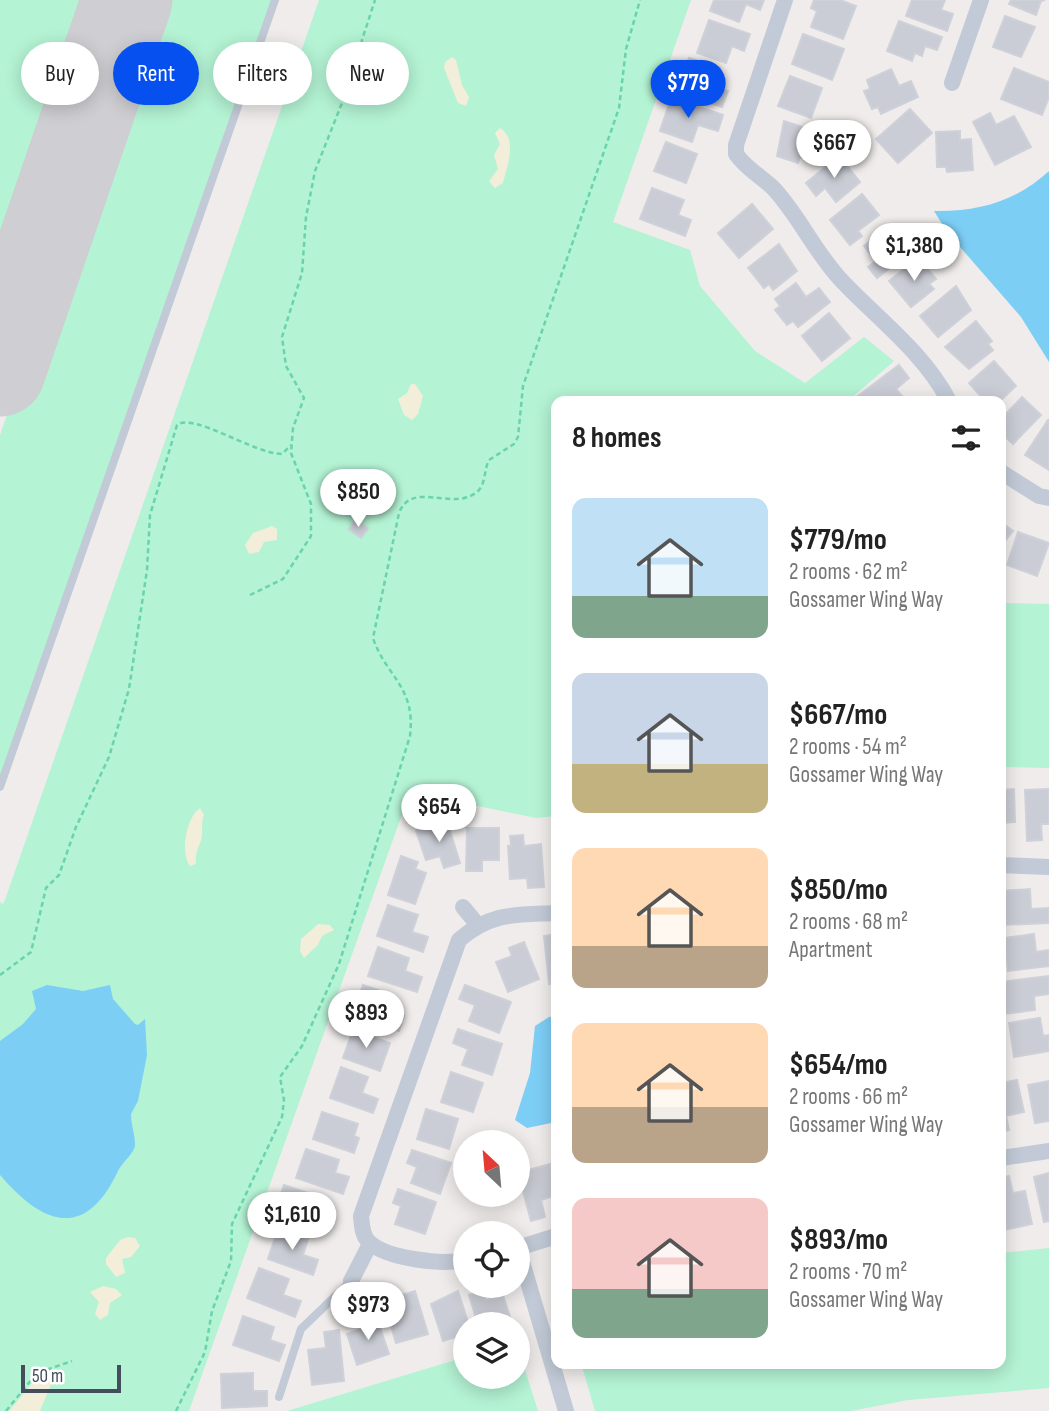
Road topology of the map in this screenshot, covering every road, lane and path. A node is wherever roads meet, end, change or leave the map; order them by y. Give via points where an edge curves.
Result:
1 (275, 0) edge
2 (375, 0) edge
3 (640, 0) edge
4 (785, 0) edge
5 (981, 0) edge
6 (953, 83) dead end
7 (946, 396) edge
8 (291, 445) junction
9 (1006, 475) edge
10 (1049, 498) edge
11 (250, 595) dead end
12 (0, 788) edge
13 (1006, 865) edge
14 (1049, 867) edge
15 (463, 907) dead end
16 (551, 913) edge
17 (477, 924) junction
18 (0, 975) edge
19 (1049, 1151) edge
20 (1006, 1157) edge
21 (551, 1238) edge
22 (370, 1244) junction
23 (530, 1244) edge
24 (453, 1263) edge
25 (351, 1281) joint
26 (530, 1289) edge
27 (551, 1360) edge
28 (72, 1361) dead end
29 (554, 1369) edge
30 (279, 1397) dead end
31 (6, 1411) edge
32 (176, 1411) edge
33 (566, 1411) edge

1 - 12 lane
2 - 8 path via 359,60 315,172 302,273 282,337 284,361 304,398
3 - 32 path via 626,49 620,108 523,386 519,437 489,460 476,492 443,500 414,496 404,502 399,513 373,638 405,693 410,736 339,964 302,1046 280,1077 282,1116 232,1224 231,1261 212,1311 205,1352
4 - 7 street via 736,154 790,207 817,251 841,280 894,328
5 - 6 street
8 - 11 path via 294,466 311,503 310,539 283,579
8 - 18 path via 282,454 270,453 196,422 177,425 150,515 137,650 112,749 59,875 46,888 31,952
9 - 10 street
13 - 14 street
15 - 17 street
16 - 17 street via 505,916
17 - 22 street via 459,940 361,1216 363,1235
19 - 20 street
21 - 23 street
22 - 24 street via 417,1261
22 - 25 street
25 - 30 lane via 301,1329
26 - 27 street
28 - 31 path via 37,1373
29 - 33 street

